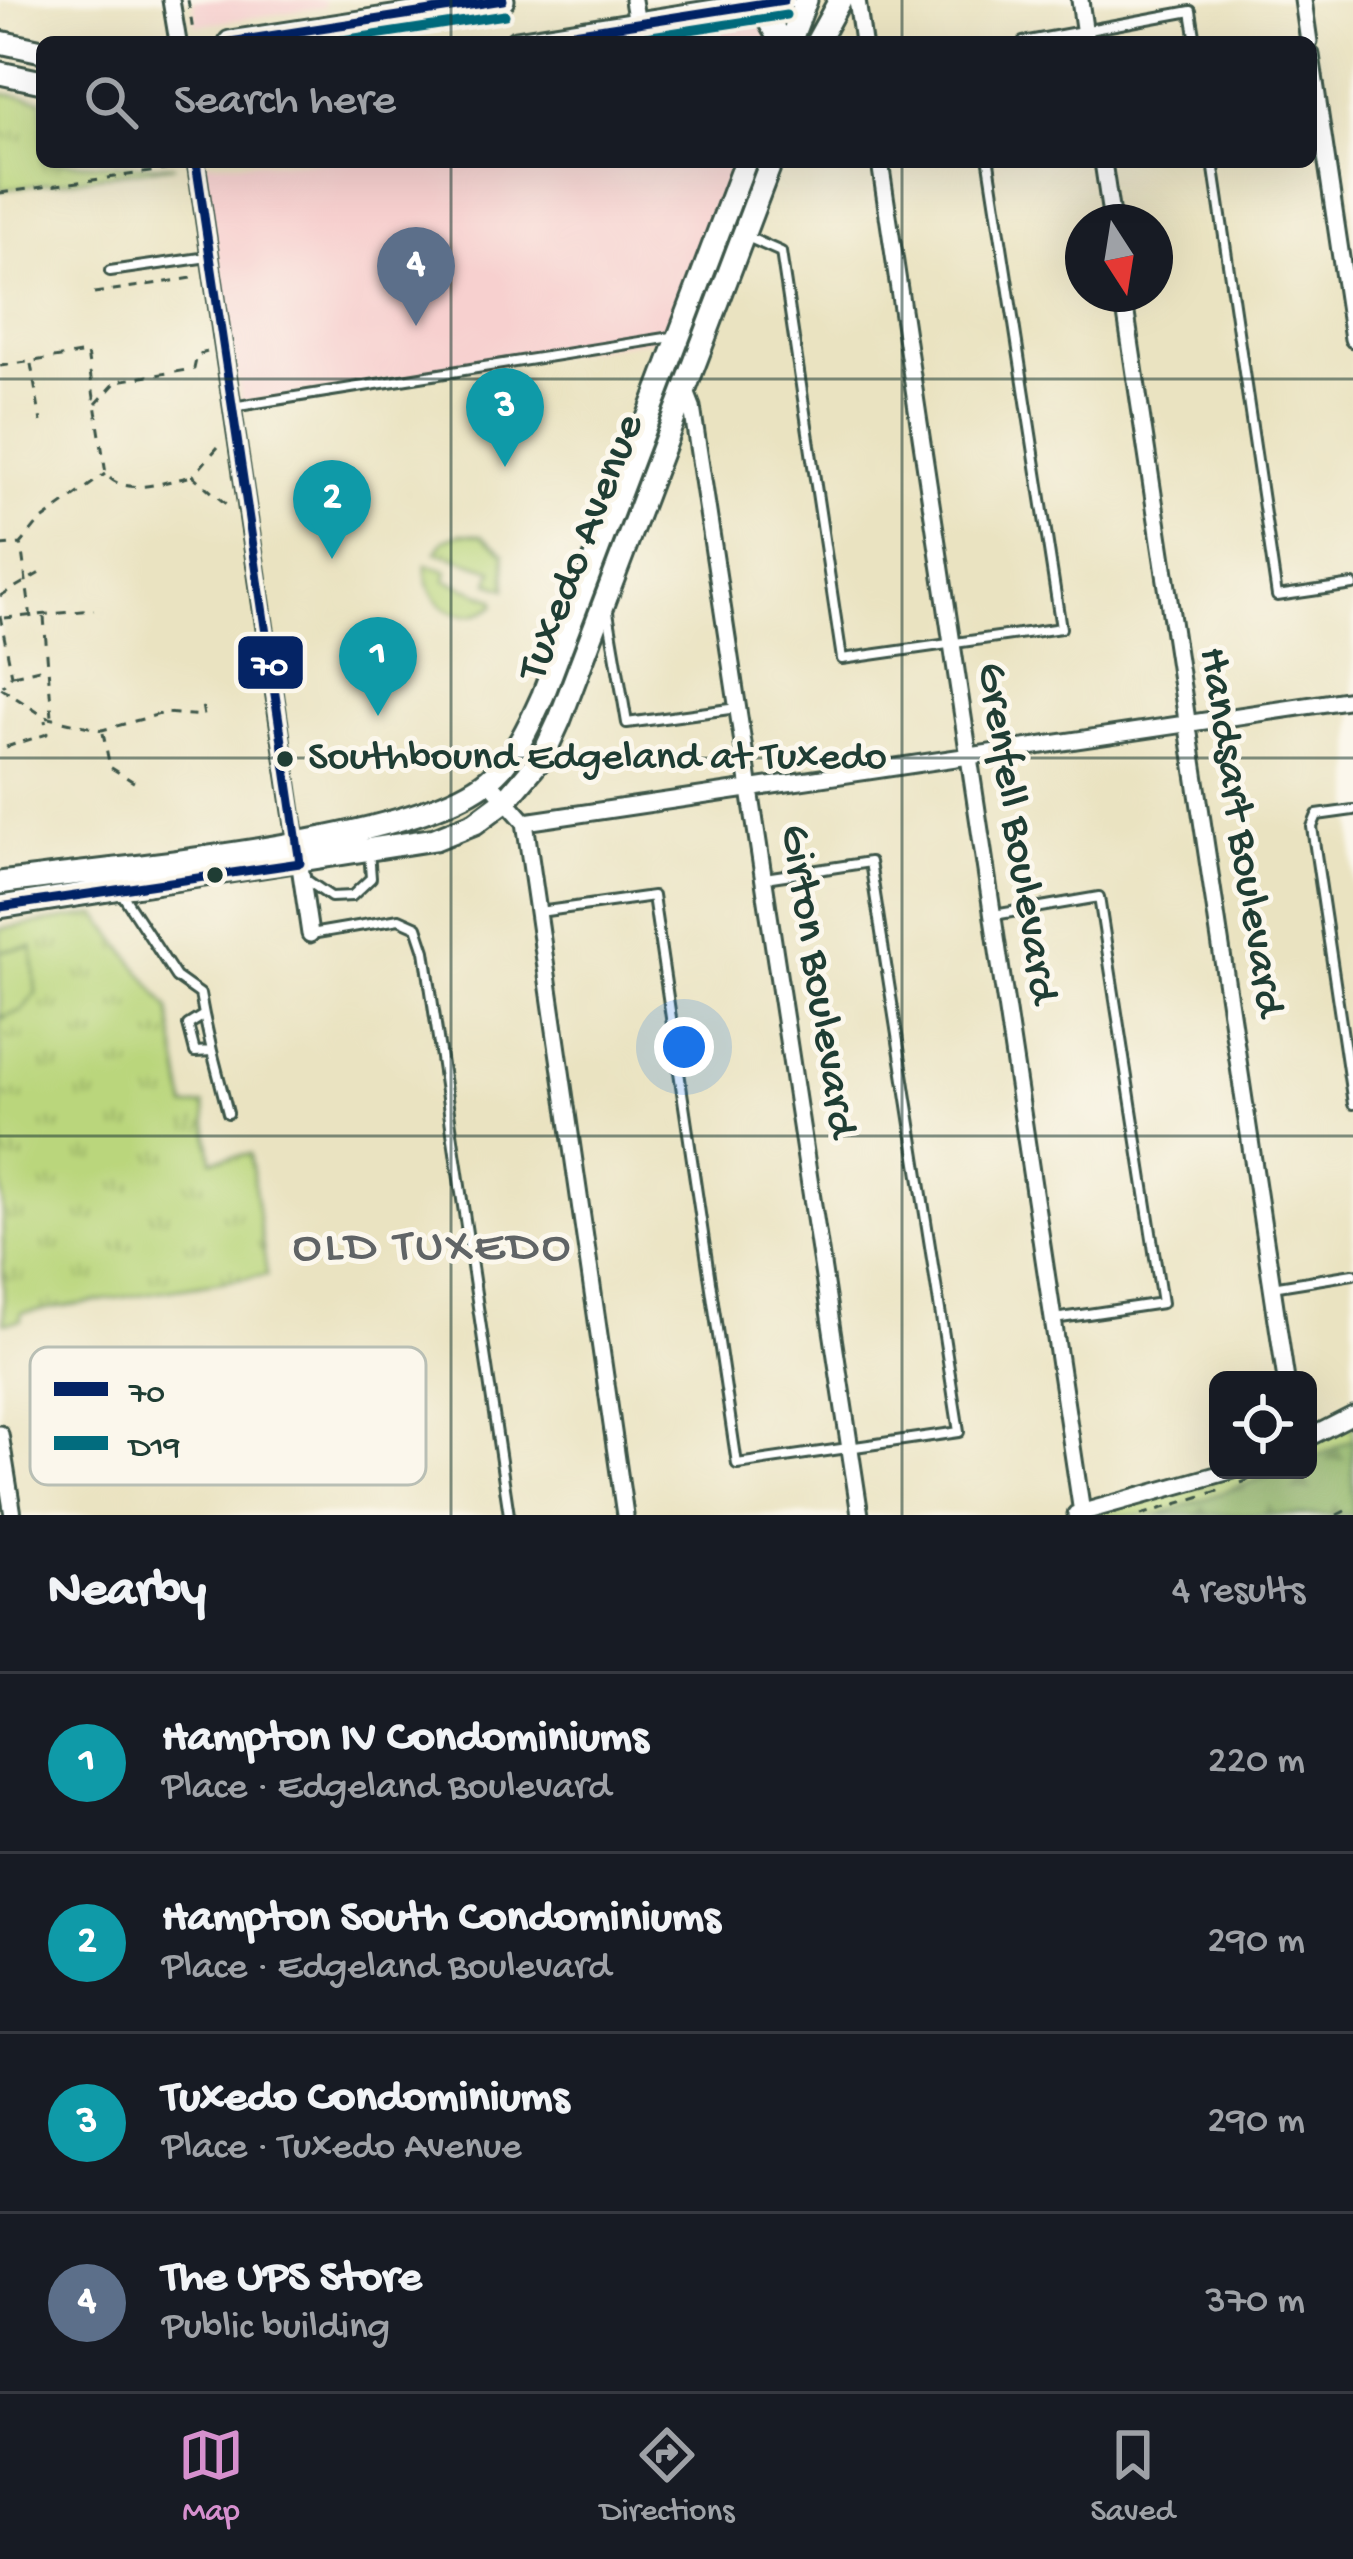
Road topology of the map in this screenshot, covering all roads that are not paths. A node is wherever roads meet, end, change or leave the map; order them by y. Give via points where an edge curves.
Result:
1 (171, 0) edge
2 (503, 0) edge
3 (633, 0) edge
4 (784, 0) edge
5 (806, 0) edge
6 (840, 0) edge
7 (857, 0) edge
8 (1079, 0) edge
9 (1303, 0) edge
10 (749, 6) junction
11 (637, 23) junction
12 (177, 36) edge
13 (269, 36) edge
14 (554, 36) edge
15 (781, 36) edge
16 (789, 36) edge
17 (820, 36) edge
18 (862, 36) edge
19 (1085, 36) edge
20 (1089, 36) edge
21 (1195, 36) edge
22 (1308, 36) edge
23 (0, 42) edge
24 (36, 50) edge
25 (0, 73) edge
26 (36, 81) edge
27 (1317, 96) edge
28 (197, 168) edge
29 (743, 168) edge
30 (769, 168) edge
31 (881, 168) edge
32 (990, 168) edge
33 (1104, 168) edge
34 (1215, 168) edge
35 (736, 185) junction
36 (1109, 204) edge
37 (746, 226) junction
38 (211, 266) junction
39 (110, 271) dead end
40 (1126, 312) edge
41 (680, 335) junction
42 (1353, 339) edge
43 (685, 389) junction
44 (232, 407) junction
45 (1353, 585) edge
46 (603, 606) junction
47 (950, 644) junction
48 (1353, 699) edge
49 (739, 708) junction
50 (1186, 723) junction
51 (967, 756) junction
52 (488, 780) junction
53 (751, 789) junction
54 (506, 800) junction
55 (1353, 810) edge
56 (525, 822) junction
57 (353, 830) junction
58 (369, 851) junction
59 (299, 860) junction
60 (765, 878) junction
61 (0, 884) edge
62 (120, 890) junction
63 (0, 907) edge
64 (538, 912) junction
65 (990, 916) junction
66 (310, 934) joint
67 (204, 1015) junction
68 (212, 1051) junction
69 (1353, 1104) edge
70 (228, 1113) dead end
71 (1353, 1274) edge
72 (1272, 1287) junction
73 (1052, 1319) junction
74 (1285, 1371) edge
75 (1353, 1415) edge
76 (1317, 1433) edge
77 (0, 1434) edge
78 (850, 1448) junction
79 (1209, 1477) edge
80 (1082, 1514) edge
81 (13, 1515) edge
82 (509, 1515) edge
83 (625, 1515) edge
84 (860, 1515) edge
85 (1072, 1515) edge

1 - 12 street
2 - 13 main road
3 - 11 street
4 - 10 main road
5 - 16 main road
6 - 17 main road
7 - 18 street
8 - 19 street
9 - 22 street
10 - 11 main road
10 - 15 main road
11 - 14 main road
20 - 21 lane via 1191,11
23 - 24 main road
25 - 26 main road
27 - 42 street
28 - 38 street
29 - 35 main road, Tuxedo Avenue
30 - 37 main road, Tuxedo Avenue
31 - 47 street, Grenfell Boulevard
32 - 47 lane via 1061,628
33 - 36 street
34 - 45 lane via 1277,596
35 - 37 lane
35 - 41 main road, Tuxedo Avenue
37 - 43 main road, Tuxedo Avenue
37 - 47 lane via 781,252 842,659
38 - 39 lane
38 - 44 street
40 - 50 street, Handsart Boulevard
41 - 44 lane
41 - 52 main road, Tuxedo Avenue via 543,694 517,747
43 - 46 main road, Tuxedo Avenue
43 - 49 street, Girton Boulevard
44 - 59 street
46 - 49 lane via 612,618 627,723
46 - 54 main road, Tuxedo Avenue via 551,739
47 - 51 street, Grenfell Boulevard
48 - 50 street
49 - 53 street, Girton Boulevard
50 - 51 street
50 - 72 street, Handsart Boulevard
51 - 53 street
51 - 65 street, Grenfell Boulevard
52 - 54 street
52 - 57 main road, Tuxedo Avenue via 434,810
53 - 56 street
53 - 60 street, Girton Boulevard
54 - 56 street
54 - 58 main road, Tuxedo Avenue via 456,831
55 - 69 lane via 1317,815 1312,827
56 - 64 street
57 - 58 lane
57 - 59 main road, Tuxedo Avenue
58 - 59 main road, Tuxedo Avenue
58 - 59 lane via 371,878 352,896 332,897
59 - 61 main road, Tuxedo Avenue
59 - 62 main road, Tuxedo Avenue
59 - 66 street
60 - 78 street, Girton Boulevard
60 - 78 lane via 870,862 959,1432
62 - 63 main road, Tuxedo Avenue
62 - 67 lane via 176,977 200,994
64 - 78 lane via 653,896 737,1464
64 - 83 street
65 - 73 street, Grenfell Boulevard
65 - 73 lane via 1100,897 1162,1303
66 - 82 lane via 399,920 410,921 421,939
67 - 68 lane
67 - 68 lane via 188,1025 190,1046
68 - 70 lane
71 - 72 lane
72 - 74 street, Handsart Boulevard
73 - 80 street, Grenfell Boulevard
75 - 76 street
77 - 81 street
78 - 84 street, Girton Boulevard
79 - 80 street
80 - 85 street

